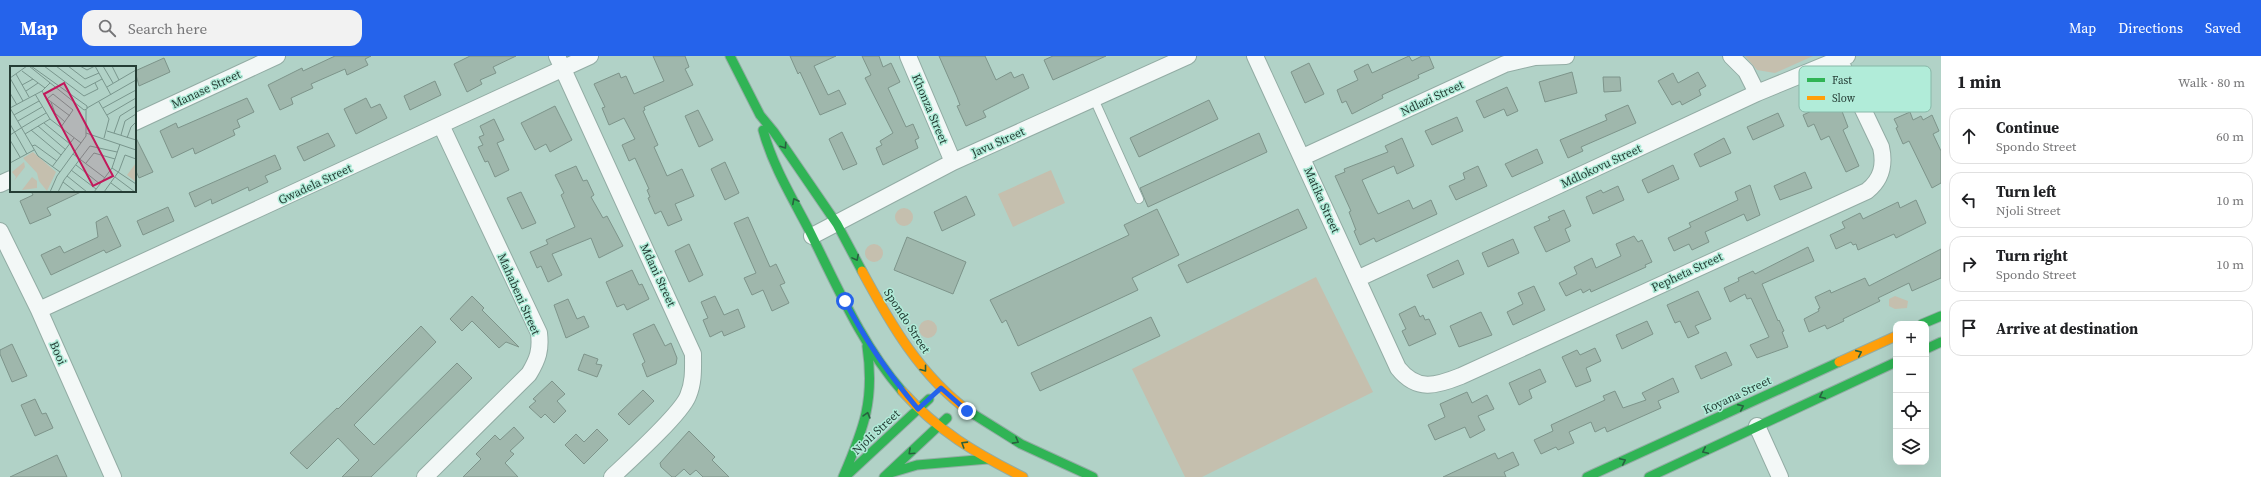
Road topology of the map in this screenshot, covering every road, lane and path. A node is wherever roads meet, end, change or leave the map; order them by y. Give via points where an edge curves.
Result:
1 (277, 56) edge
2 (590, 56) edge
3 (730, 56) edge
4 (908, 56) edge
5 (1188, 56) edge
6 (1255, 56) edge
7 (1566, 56) edge
8 (1731, 56) edge
9 (1843, 58) edge
10 (560, 62) edge
11 (1823, 66) edge
12 (1799, 76) edge
13 (1757, 93) junction
14 (1094, 98) junction
15 (1866, 112) edge
16 (760, 115) junction
17 (136, 122) edge
18 (441, 125) junction
19 (1303, 157) junction
20 (953, 162) junction
21 (10, 179) edge
22 (0, 184) edge
23 (1139, 199) dead end
24 (837, 224) junction
25 (0, 230) edge
26 (812, 236) junction
27 (1357, 279) junction
28 (39, 310) junction
29 (1941, 316) edge
30 (1929, 321) edge
31 (1893, 337) edge
32 (866, 340) junction
33 (1941, 342) edge
34 (1387, 344) joint
35 (1929, 348) edge
36 (1893, 363) edge
37 (941, 388) junction
38 (960, 406) junction
39 (918, 409) junction
40 (1757, 426) junction
41 (937, 427) junction
42 (988, 459) junction
43 (886, 476) edge
44 (113, 477) edge
45 (425, 477) edge
46 (612, 477) edge
47 (844, 477) edge
48 (1022, 477) edge
49 (1093, 477) edge
50 (1587, 477) edge
51 (1649, 477) edge
52 (1780, 477) edge

1 - 17 street, Manase Street
2 - 10 street, Gwadela Street
3 - 16 main road, Spondo Street
4 - 20 street, Khonza Street
5 - 14 street, Javu Street
6 - 19 street, Matika Street
7 - 19 street, Ndlazi Street via 1535,57 1505,64
8 - 13 street via 1746,71
9 - 11 street, Mdlokovu Street
10 - 18 street, Gwadela Street
10 - 46 street, Mdani Street via 693,354 692,384 688,398
12 - 13 street, Mdlokovu Street
13 - 27 street, Mdlokovu Street
14 - 20 street, Javu Street
14 - 23 lane
15 - 34 street, Pepheta Street via 1883,157 1882,172 1868,191 1444,383 1429,386 1408,379 1398,368
16 -> 24 main road, Spondo Street
26 -> 16 main road, Spondo Street via 776,165
18 - 28 street, Gwadela Street
18 - 45 street, Mahabeni Street via 539,333 541,346 529,374
19 - 27 street, Matika Street
20 - 24 street, Javu Street
21 - 22 street
24 - 26 street, Javu Street
24 -> 37 main road, Spondo Street via 885,314 910,351
25 - 28 street, Booi
26 - 32 main road, Spondo Street
27 - 34 street, Matika Street
28 - 44 street, Booi
29 - 30 main road
50 -> 31 main road, Koyana Street
32 - 39 main road, Spondo Street
47 -> 32 main road via 870,402 871,370
33 - 35 main road
36 -> 40 main road
37 - 38 main road, Spondo Street
37 - 39 main road, Njoli Street
38 - 41 main road
38 -> 49 main road, Spondo Street via 1021,444
39 - 41 main road, Spondo Street
39 - 47 main road, Njoli Street
40 -> 51 main road
40 - 52 street
42 -> 41 main road, Spondo Street
41 -> 43 main road
42 - 43 main road via 917,465
42 - 48 main road, Spondo Street

